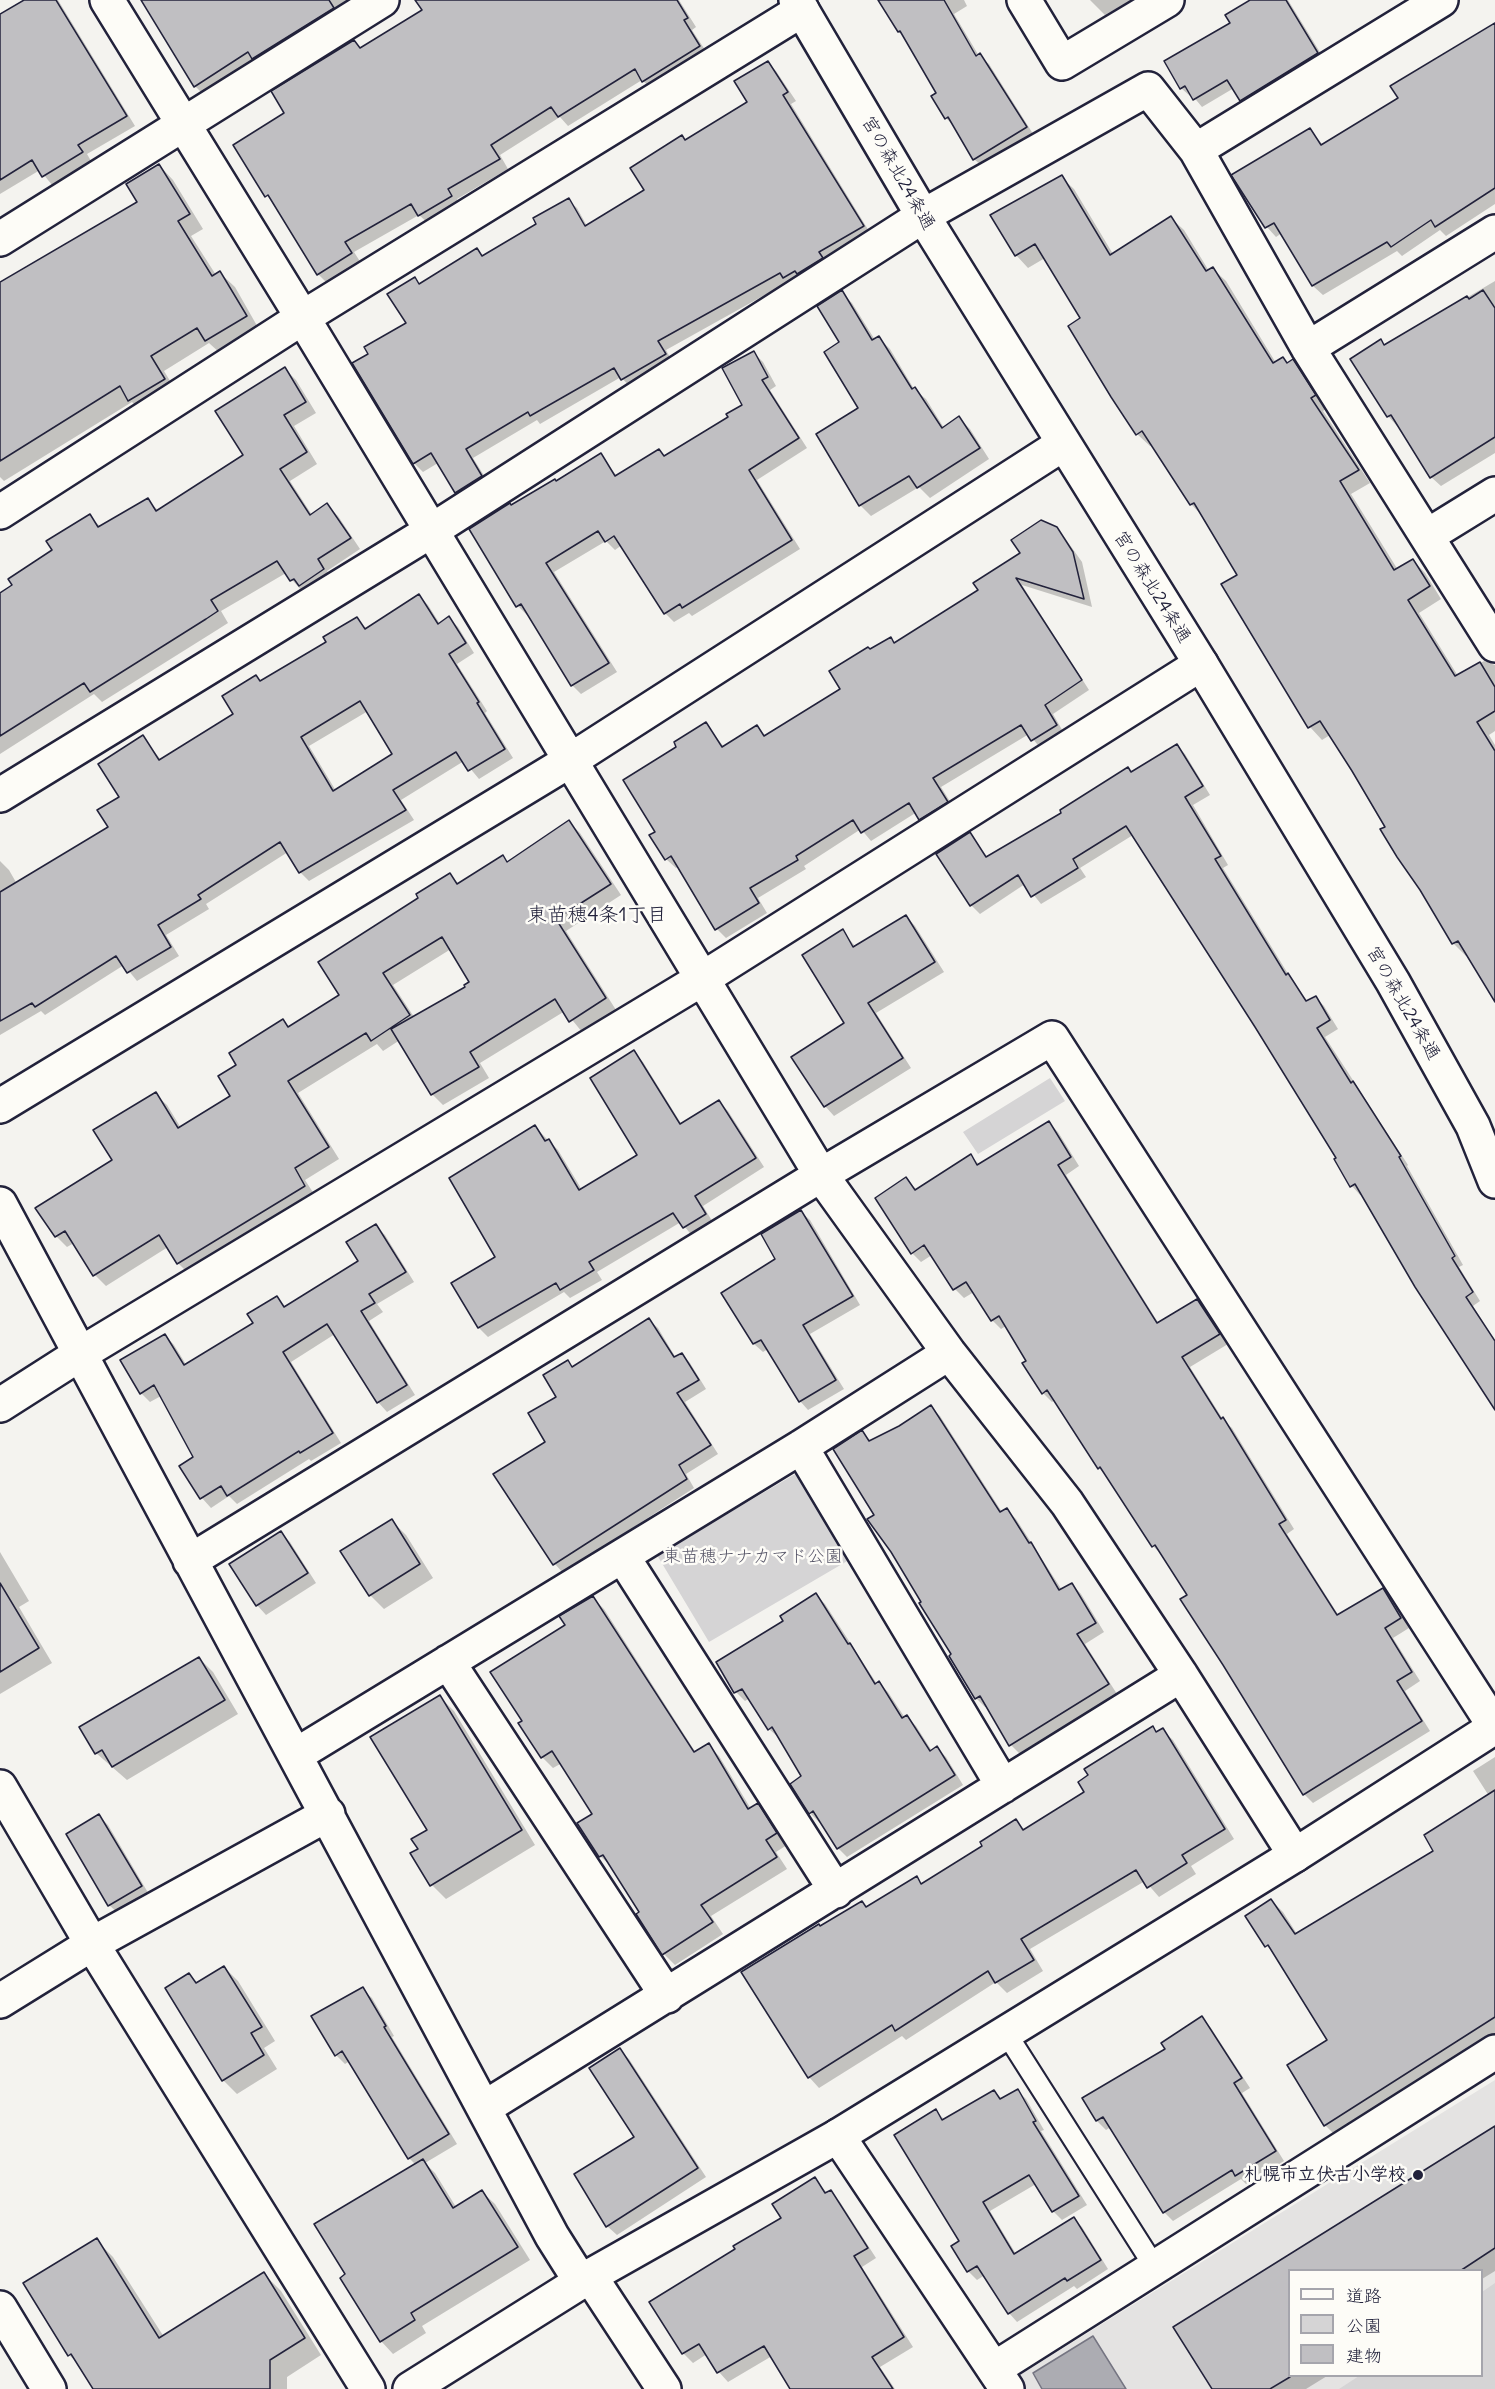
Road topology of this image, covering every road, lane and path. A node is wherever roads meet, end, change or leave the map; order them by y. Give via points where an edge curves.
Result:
1 (107, 0) edge
2 (382, 0) edge
3 (1024, 0) edge
4 (1167, 0) edge
5 (1441, 0) edge
6 (799, 5) edge
7 (183, 123) junction
8 (1196, 150) junction
9 (923, 216) junction
10 (1495, 232) edge
11 (0, 239) edge
12 (302, 318) junction
13 (1308, 348) junction
14 (1063, 444) junction
15 (1495, 494) edge
16 (0, 512) edge
17 (431, 531) junction
18 (1427, 537) junction
19 (1495, 645) edge
20 (1201, 664) junction
21 (571, 760) junction
22 (0, 795) edge
23 (702, 979) junction
24 (0, 1106) edge
25 (821, 1175) junction
26 (1495, 1181) edge
27 (0, 1204) edge
28 (949, 1353) junction
29 (80, 1354) junction
30 (0, 1405) edge
31 (801, 1447) junction
32 (623, 1557) junction
33 (190, 1561) junction
34 (448, 1662) junction
35 (1181, 1675) junction
36 (1495, 1727) edge
37 (296, 1755) junction
38 (1003, 1786) junction
39 (0, 1787) edge
40 (328, 1814) junction
41 (1295, 1855) junction
42 (836, 1891) junction
43 (92, 1944) junction
44 (667, 1996) junction
45 (0, 2001) edge
46 (1006, 2033) junction
47 (1495, 2052) edge
48 (484, 2108) junction
49 (838, 2136) junction
50 (1156, 2269) junction
51 (585, 2279) junction
52 (0, 2308) edge
53 (1001, 2379) edge
54 (49, 2389) edge
55 (368, 2389) edge
56 (410, 2389) edge
57 (664, 2389) edge

1 - 7 street
2 - 7 street
3 - 4 street via 1062,63
5 - 8 street
6 - 9 street, 宮の森北24条通
6 - 12 street
7 - 11 street
7 - 12 street
8 - 9 street via 1148,89
8 - 13 street
9 - 14 street, 宮の森北24条通
9 - 17 street
10 - 13 street
12 - 16 street
12 - 17 street
13 - 18 street
14 - 20 street, 宮の森北24条通
14 - 21 street
15 - 18 street
17 - 21 street
17 - 22 street
18 - 19 street
20 - 23 street
20 - 26 street, 宮の森北24条通 via 1393,982 1473,1126
21 - 23 street
21 - 24 street
23 - 25 street
23 - 29 street
25 - 28 street
25 - 33 street
25 - 36 street via 1053,1038
27 - 29 street
28 - 31 street
28 - 35 street via 1067,1503
29 - 30 street
29 - 33 street
31 - 32 street
31 - 38 street
32 - 34 street
32 - 42 street
33 - 37 street
34 - 37 street
34 - 44 street
35 - 38 street
35 - 41 street
36 - 41 street
37 - 40 street
38 - 42 street
39 - 43 street
40 - 43 street
40 - 48 street
41 - 46 street
42 - 44 street
43 - 45 street
43 - 55 street
44 - 48 street
46 - 49 street
46 - 50 lane
47 - 50 street
48 - 51 street via 552,2236
49 - 51 street
49 - 53 street
50 - 53 street
51 - 56 street
51 - 57 street
52 - 54 street

